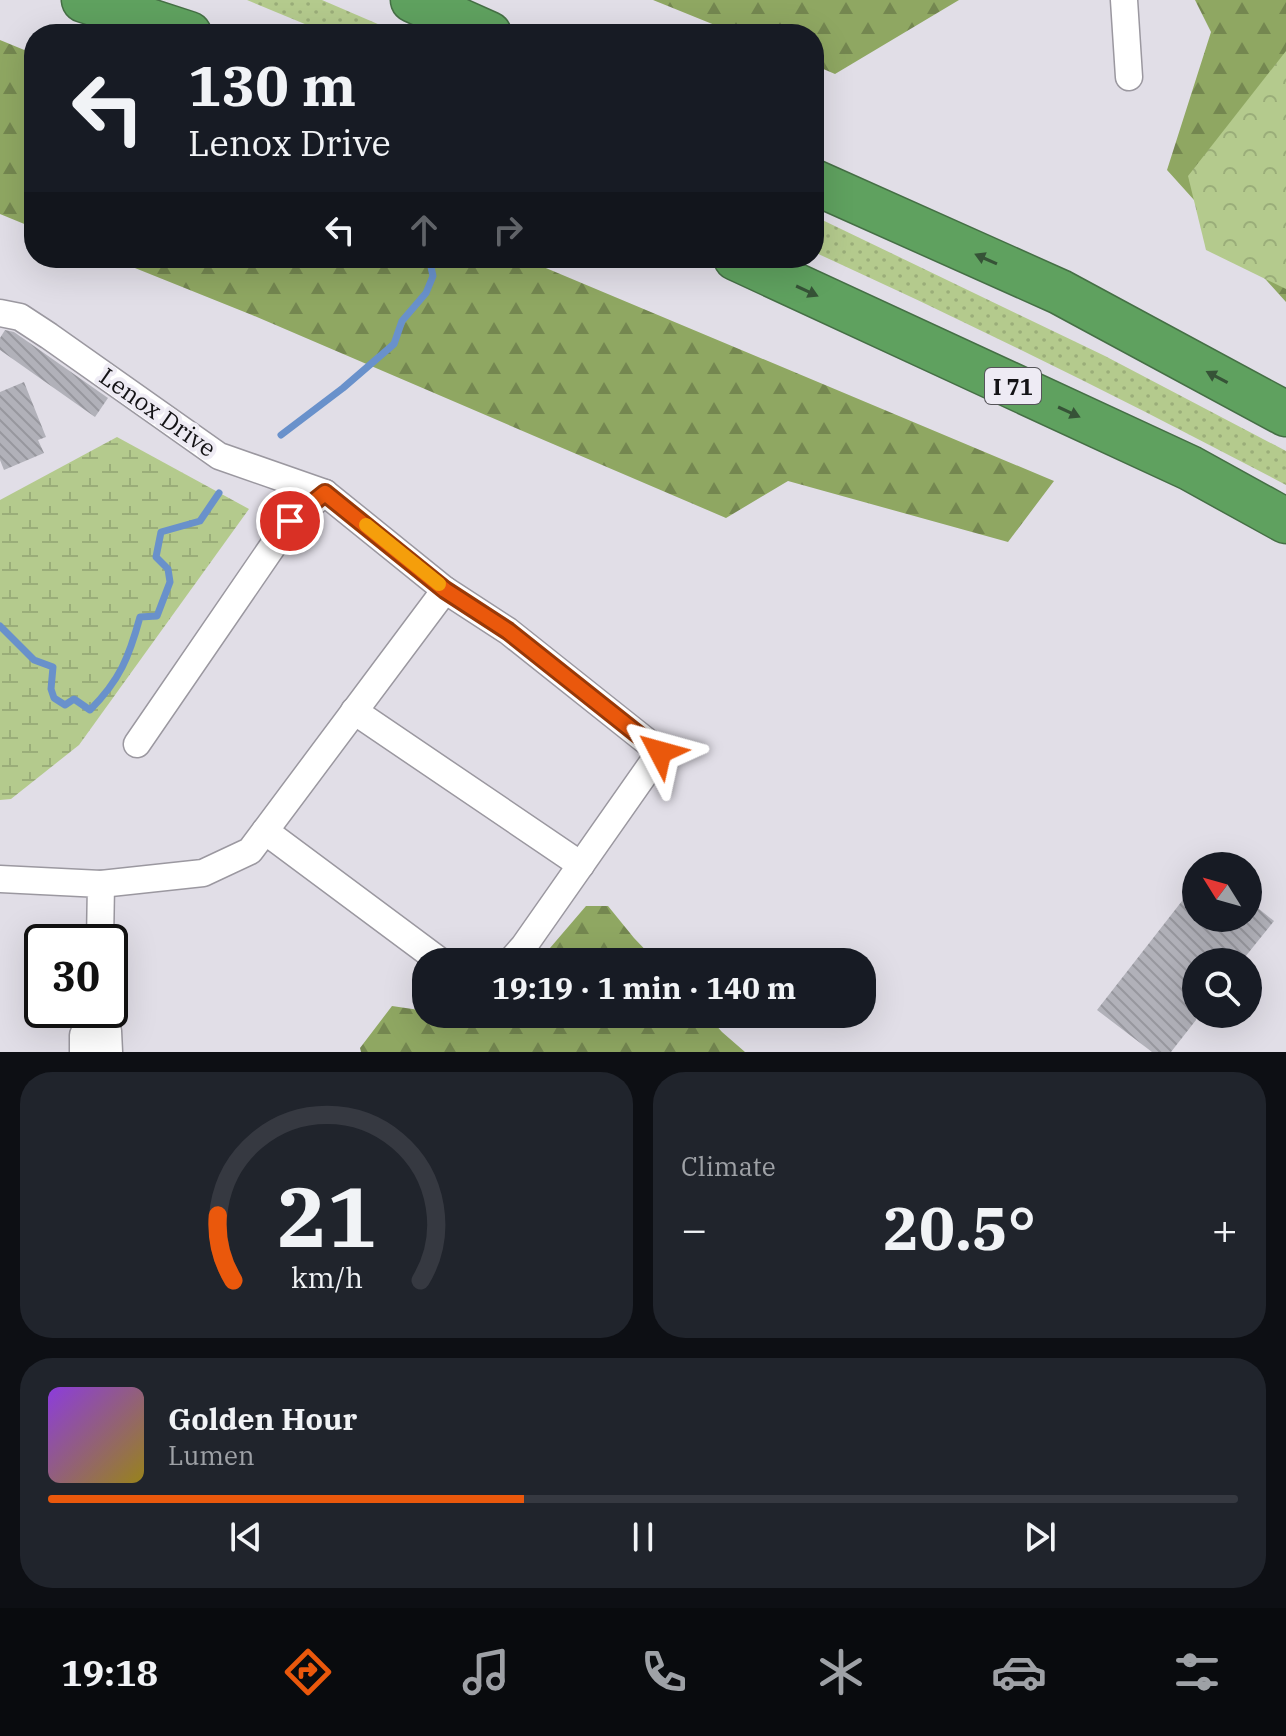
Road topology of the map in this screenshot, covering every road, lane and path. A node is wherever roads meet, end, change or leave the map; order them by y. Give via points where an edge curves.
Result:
1 (84, 0) edge
2 (113, 0) edge
3 (1124, 0) edge
4 (418, 1) edge
5 (160, 24) edge
6 (168, 24) edge
7 (467, 24) edge
8 (1129, 77) dead end
9 (824, 186) edge
10 (758, 268) edge
11 (0, 313) edge
12 (1286, 414) edge
13 (325, 493) junction
14 (1286, 521) edge
15 (445, 590) junction
16 (354, 711) junction
17 (137, 744) dead end
18 (265, 831) junction
19 (581, 865) junction
20 (0, 879) edge
21 (101, 884) junction
22 (100, 924) edge
23 (422, 948) edge
24 (520, 948) edge
25 (87, 1028) edge
26 (107, 1028) edge
27 (83, 1052) edge
28 (109, 1052) edge

1 - 5 highway
2 - 6 highway
3 - 8 street
4 - 7 highway
12 -> 9 highway via 1060,292
10 -> 14 highway, I 71 via 1190,468
11 - 13 street, Lenox Drive via 20,317 219,456
13 - 15 street, Lenox Drive
13 - 17 street via 290,521
15 - 16 street
15 - 19 street, Lenox Drive via 508,631 660,752
16 - 18 street
16 - 19 street
18 - 21 street via 250,851 203,873
18 - 23 street
19 - 24 street, Lenox Drive
20 - 21 street
21 - 22 street
25 - 27 street
26 - 28 street

